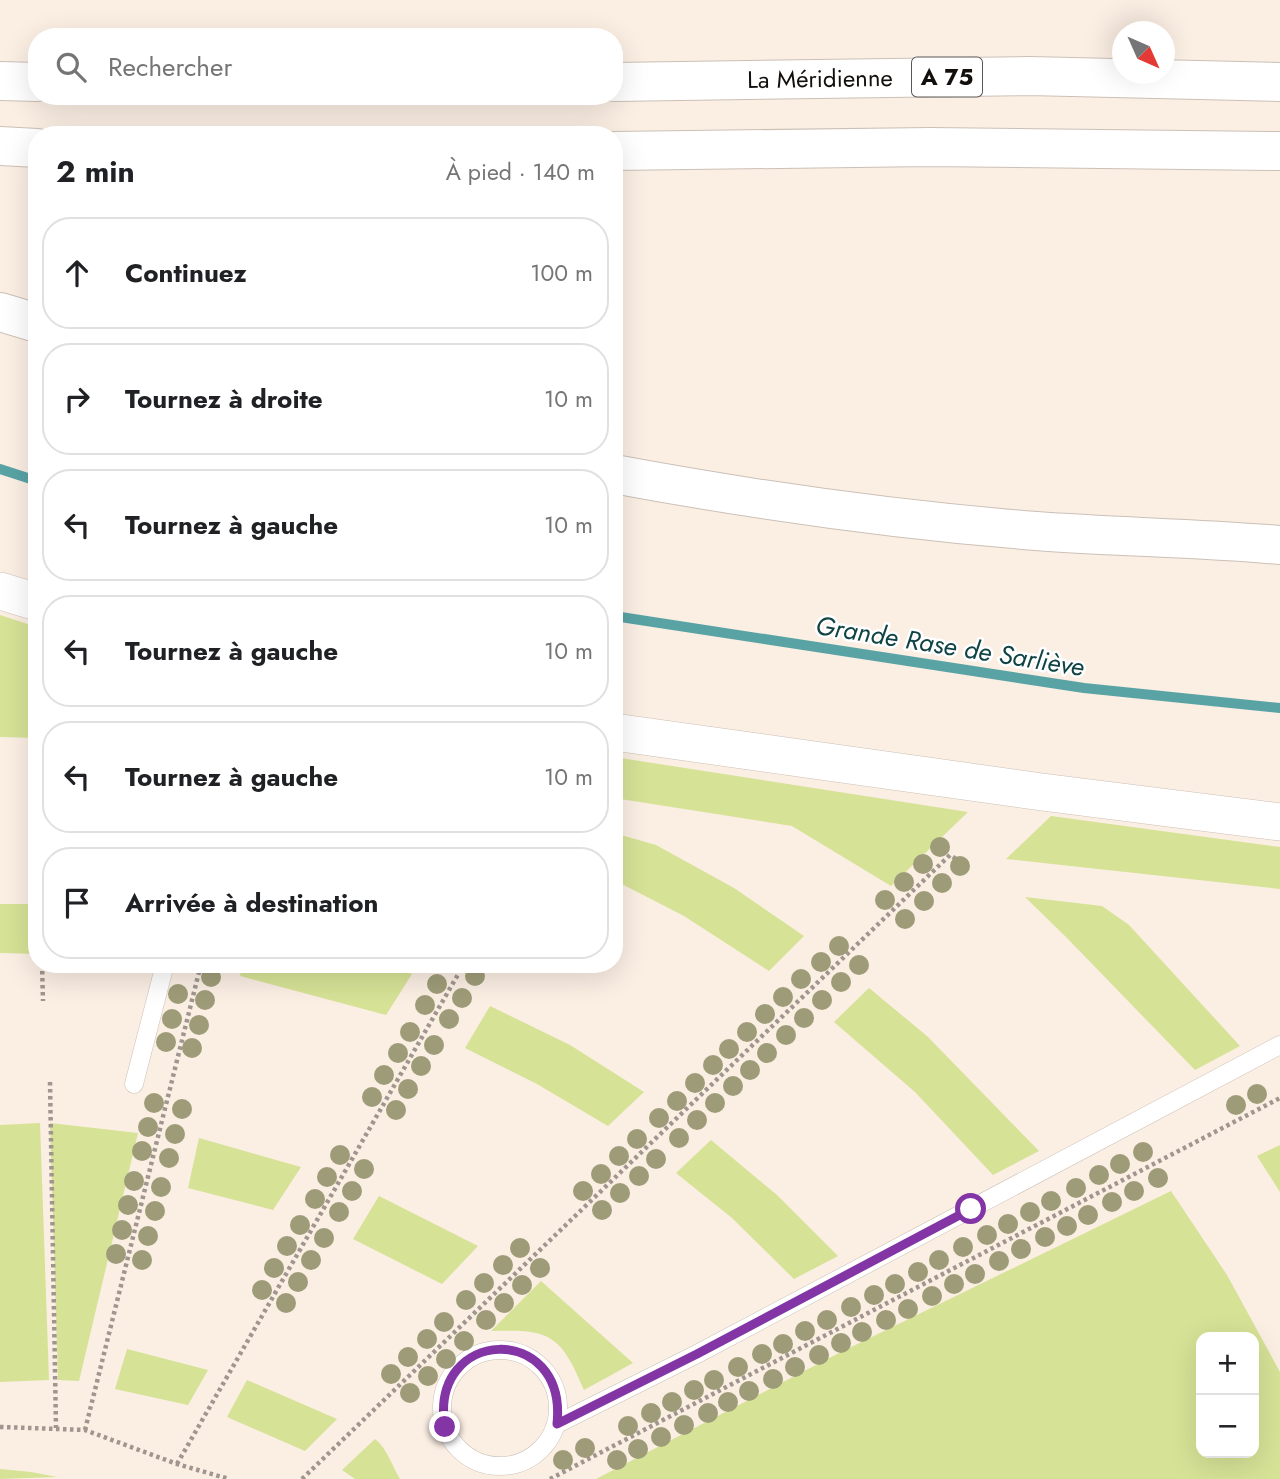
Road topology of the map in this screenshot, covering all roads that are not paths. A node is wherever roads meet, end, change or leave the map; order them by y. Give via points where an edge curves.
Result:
1 (0, 81) edge
2 (28, 82) edge
3 (623, 82) edge
4 (1280, 82) edge
5 (0, 146) edge
6 (28, 148) edge
7 (623, 151) edge
8 (1280, 151) edge
9 (0, 312) edge
10 (28, 320) edge
11 (623, 476) edge
12 (1269, 542) edge
13 (0, 591) edge
14 (28, 599) edge
15 (623, 733) edge
16 (1280, 822) edge
17 (163, 973) edge
18 (1280, 1045) edge
19 (134, 1084) dead end
20 (557, 1424) junction

1 - 2 highway
3 - 4 highway, La Méridienne / A 75 via 1029,76
5 - 6 highway
7 - 8 highway via 930,147
9 - 10 highway
11 - 12 highway via 724,495 889,517 1038,531
13 - 14 street
15 - 16 street
17 - 19 lane
18 - 20 lane
20 - 20 lane via 559,1404 543,1367 508,1349 487,1350 468,1358 444,1390 445,1427 453,1443 483,1464 520,1463 549,1441

